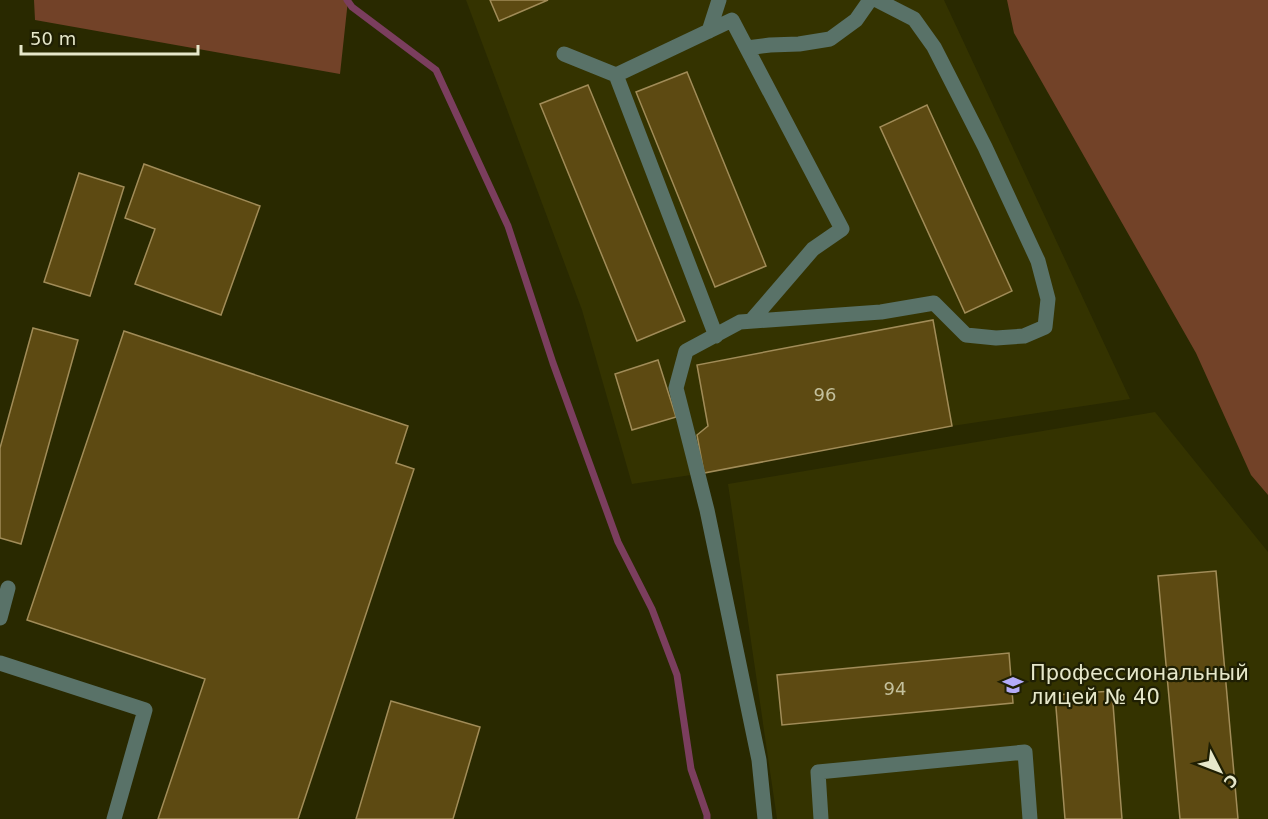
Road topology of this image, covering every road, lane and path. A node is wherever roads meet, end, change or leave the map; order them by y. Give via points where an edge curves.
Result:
1 (719, 0) edge
2 (870, 0) edge
3 (877, 0) edge
4 (709, 31) junction
5 (747, 48) junction
6 (564, 54) dead end
7 (616, 75) junction
8 (751, 321) junction
9 (716, 336) junction
10 (8, 588) dead end
11 (0, 618) edge
12 (0, 663) edge
13 (114, 819) edge
14 (765, 819) edge
15 (821, 819) edge
16 (1030, 819) edge

1 - 4 street
2 - 5 street via 856,20 830,39
3 - 8 street via 914,19 945,67 1038,261 1048,299 1045,327 1024,336 966,335 934,303 881,312
4 - 5 street via 732,20
4 - 7 street
5 - 8 street via 842,229 813,249
6 - 7 street
7 - 9 street
8 - 9 street via 740,322
9 - 14 street via 686,351 676,388 707,510 759,760
10 - 11 street
12 - 13 street via 145,710
15 - 16 street via 818,772 1025,752

